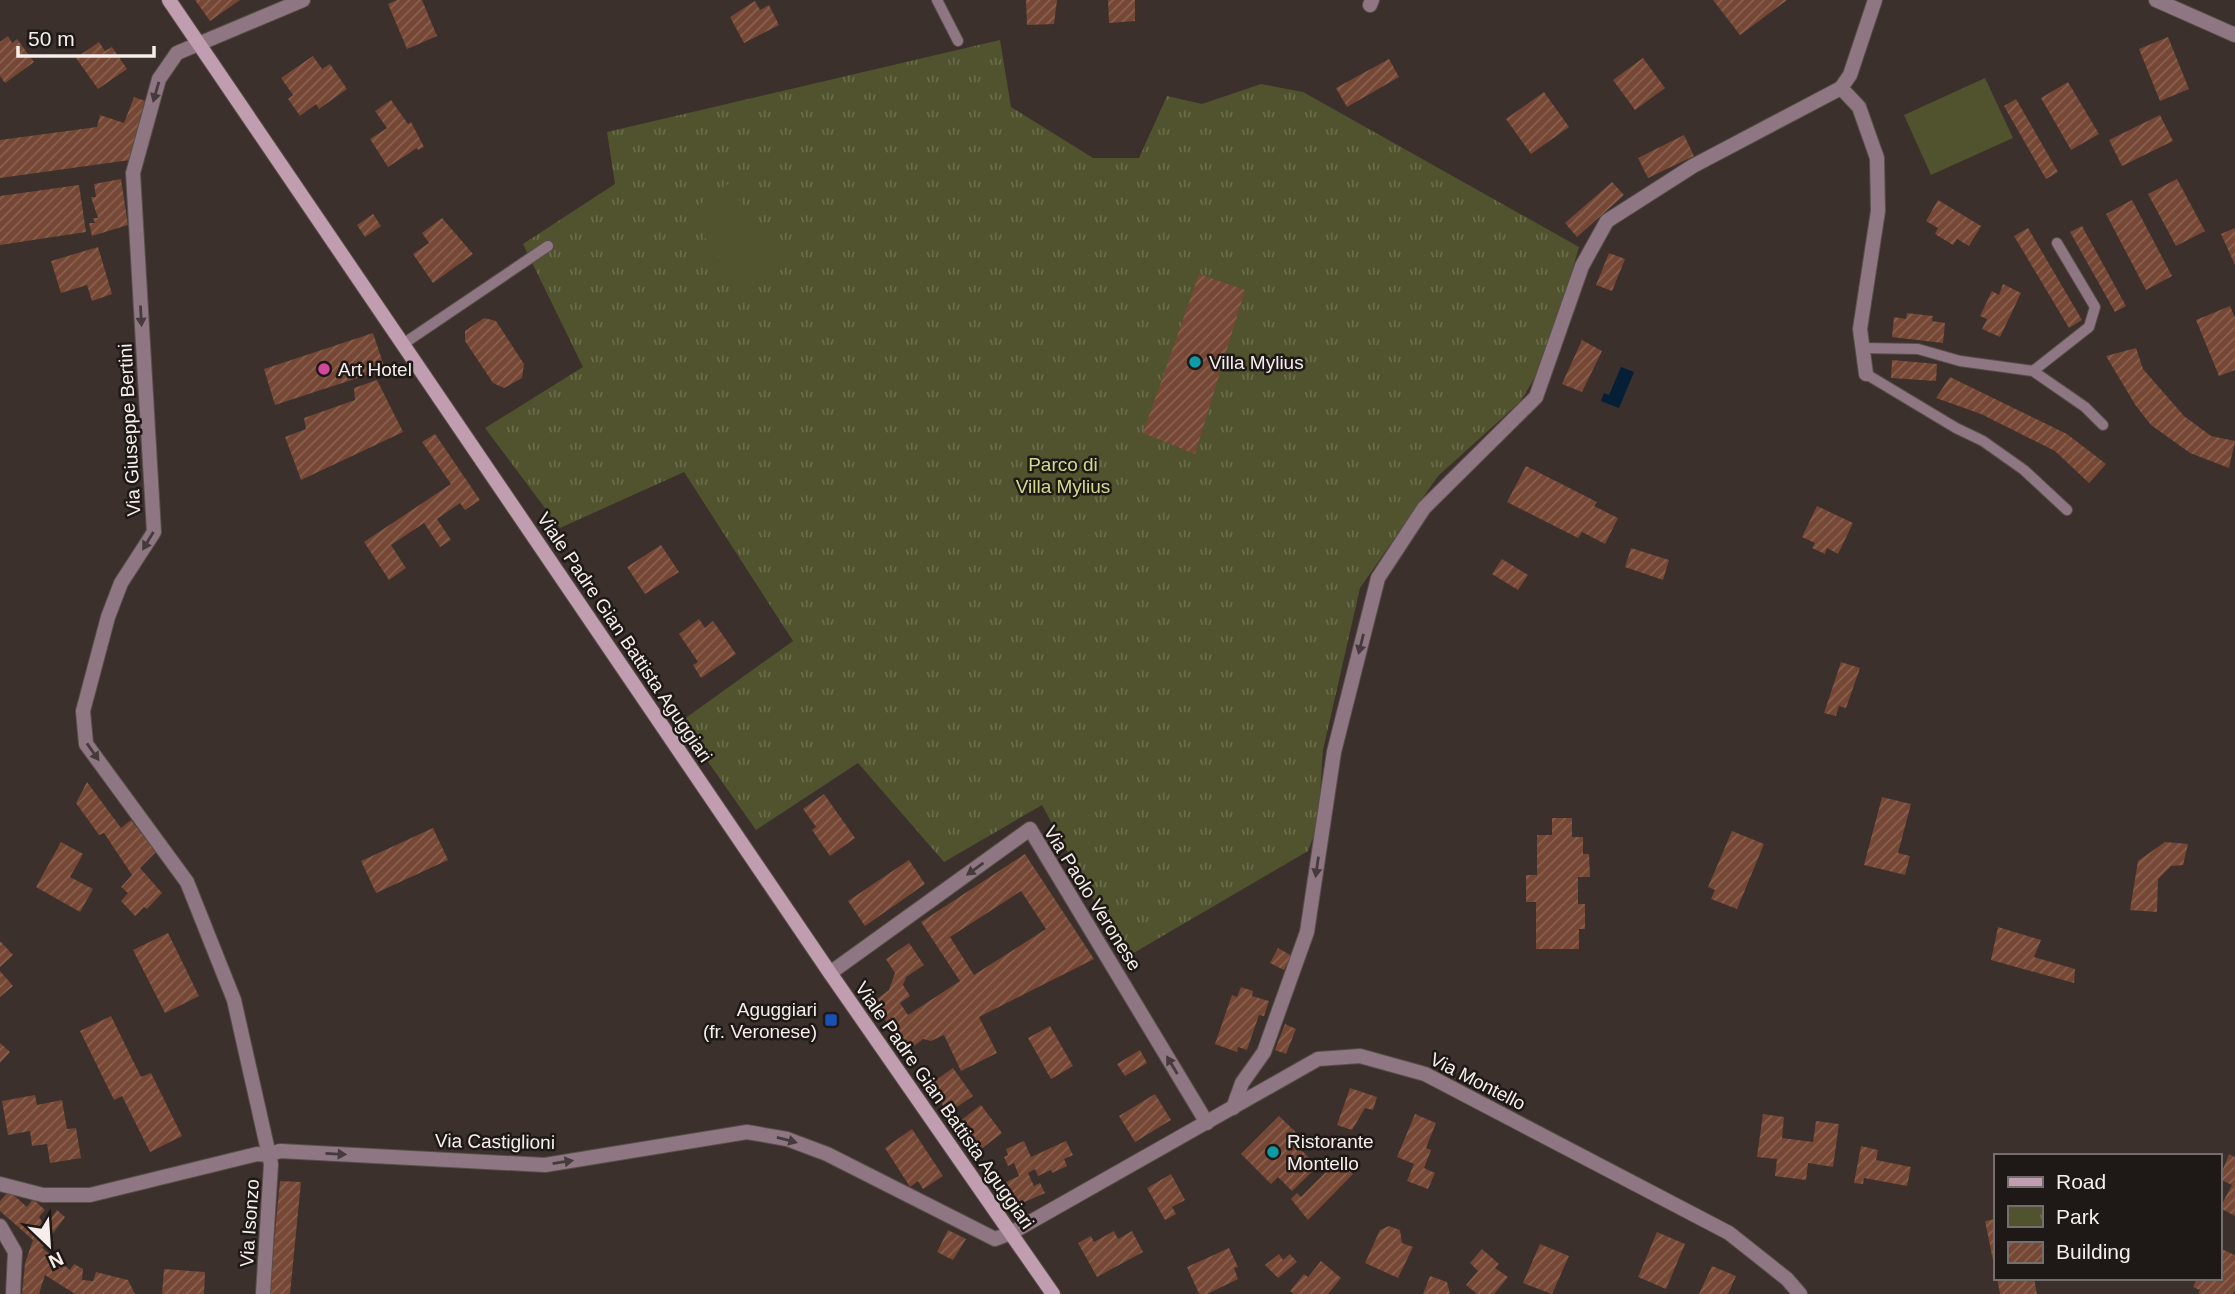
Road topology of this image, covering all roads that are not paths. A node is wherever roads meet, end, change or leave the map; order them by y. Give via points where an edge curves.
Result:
1 (169, 0) edge
2 (303, 0) edge
3 (937, 0) edge
4 (1875, 0) edge
5 (2156, 0) edge
6 (2235, 35) edge
7 (958, 41) dead end
8 (198, 42) junction
9 (1841, 88) junction
10 (2057, 243) dead end
11 (548, 246) dead end
12 (404, 345) junction
13 (1863, 348) junction
14 (2033, 371) junction
15 (1866, 374) joint
16 (2103, 425) dead end
17 (2067, 510) dead end
18 (830, 973) junction
19 (1233, 1108) junction
20 (1207, 1123) junction
21 (268, 1155) junction
22 (0, 1184) edge
23 (0, 1226) edge
24 (1011, 1233) junction
25 (13, 1294) edge
26 (263, 1294) edge
27 (1053, 1294) edge
28 (1800, 1294) edge

1 - 8 main road, Viale Padre Gian Battista Aguggiari
2 - 8 street, Via Giuseppe Bertini
3 - 7 lane
4 - 9 street via 1850,75
5 - 6 street
8 - 12 main road, Viale Padre Gian Battista Aguggiari
8 -> 21 street, Via Giuseppe Bertini via 177,53 159,79 133,173 154,532 117,594 83,711 86,744 187,882 234,1000
9 - 13 street via 1859,107 1877,158 1878,211 1860,328
9 -> 19 street via 1693,166 1607,221 1582,266 1536,397 1424,508 1378,578 1334,752 1307,932 1264,1052 1242,1083
10 - 14 lane via 2095,307 2089,327
11 - 12 lane
12 - 18 main road, Viale Padre Gian Battista Aguggiari
13 - 14 lane via 1918,349 1961,361
13 - 15 street
14 - 16 lane
15 - 17 lane via 1983,441 2024,470
20 -> 18 street, Via Paolo Veronese via 1030,829
18 - 24 main road, Viale Padre Gian Battista Aguggiari
19 - 20 street, Via Montello
19 - 28 street, Via Montello via 1318,1059 1360,1056 1425,1074 1729,1233
20 - 24 street, Via Montello
21 - 22 street, Via Castiglioni via 90,1195 43,1195
21 -> 24 street, Via Castiglioni via 280,1151 545,1165 747,1132 787,1139 827,1154 995,1239
21 - 26 street, Via Isonzo via 272,1186
23 - 25 street via 15,1252
24 - 27 main road, Viale Padre Gian Battista Aguggiari

